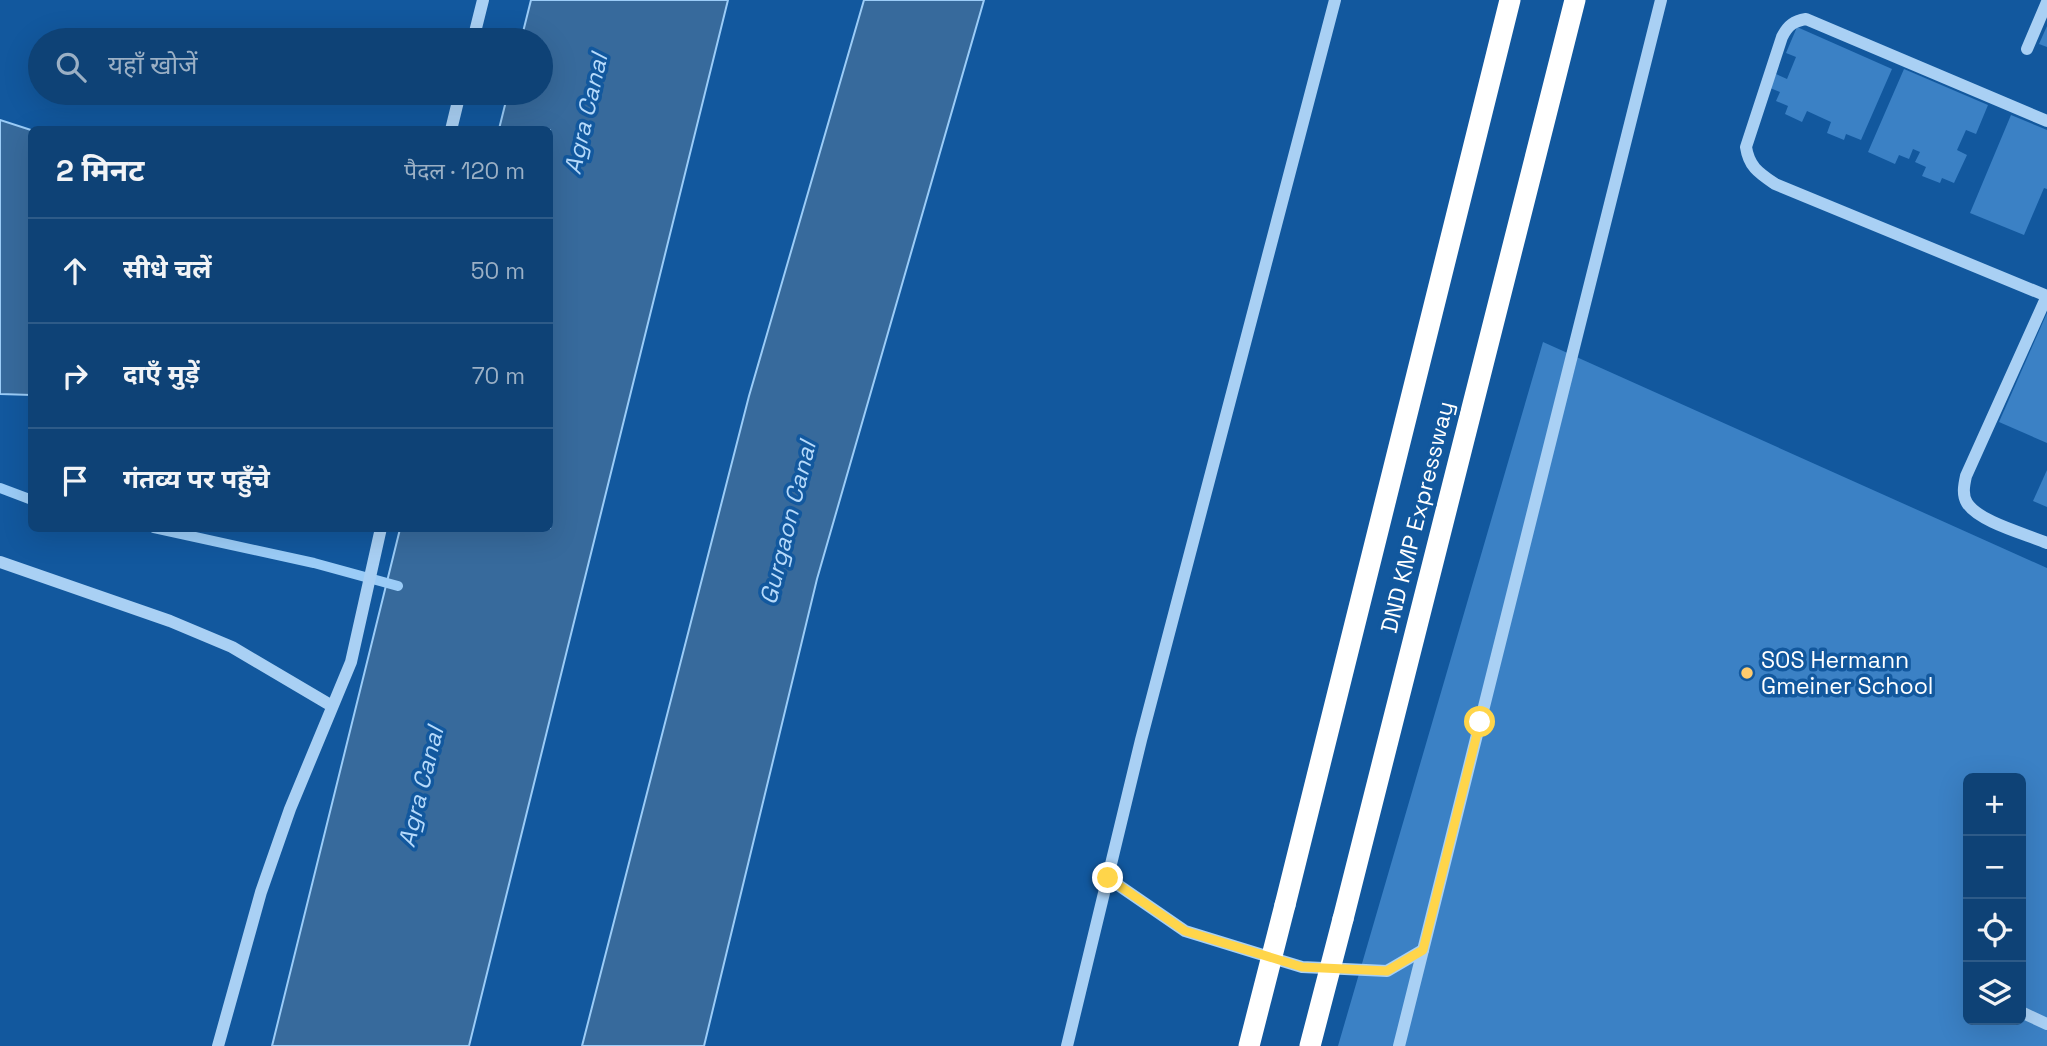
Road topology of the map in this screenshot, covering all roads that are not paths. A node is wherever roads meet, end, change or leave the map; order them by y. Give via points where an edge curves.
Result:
1 (483, 0) edge
2 (1335, 0) edge
3 (1510, 0) edge
4 (1574, 0) edge
5 (1661, 0) edge
6 (2047, 2) edge
7 (476, 28) edge
8 (2027, 49) dead end
9 (457, 105) edge
10 (2047, 121) edge
11 (452, 126) edge
12 (380, 532) edge
13 (2047, 543) edge
14 (0, 562) edge
15 (332, 706) junction
16 (1108, 878) junction
17 (1423, 950) junction
18 (2026, 1014) edge
19 (2047, 1024) edge
20 (218, 1046) edge
21 (1067, 1046) edge
22 (1249, 1046) edge
23 (1310, 1046) edge
24 (1399, 1046) edge

1 - 7 street
2 - 16 street
3 - 22 highway, DND KMP Expressway, bridge
4 - 23 highway, DND KMP Expressway, bridge
5 - 17 street
6 - 8 street
9 - 11 street
10 - 13 street via 1806,19 1787,27 1782,37 1745,147 1748,162 1775,184 2047,296 1966,476 1963,493 1967,504 1982,516
12 - 15 street via 351,662
14 - 15 street via 232,647
15 - 20 street via 261,892
16 - 17 street via 1185,931 1302,967 1387,971
16 - 21 street
17 - 24 street
18 - 19 street

